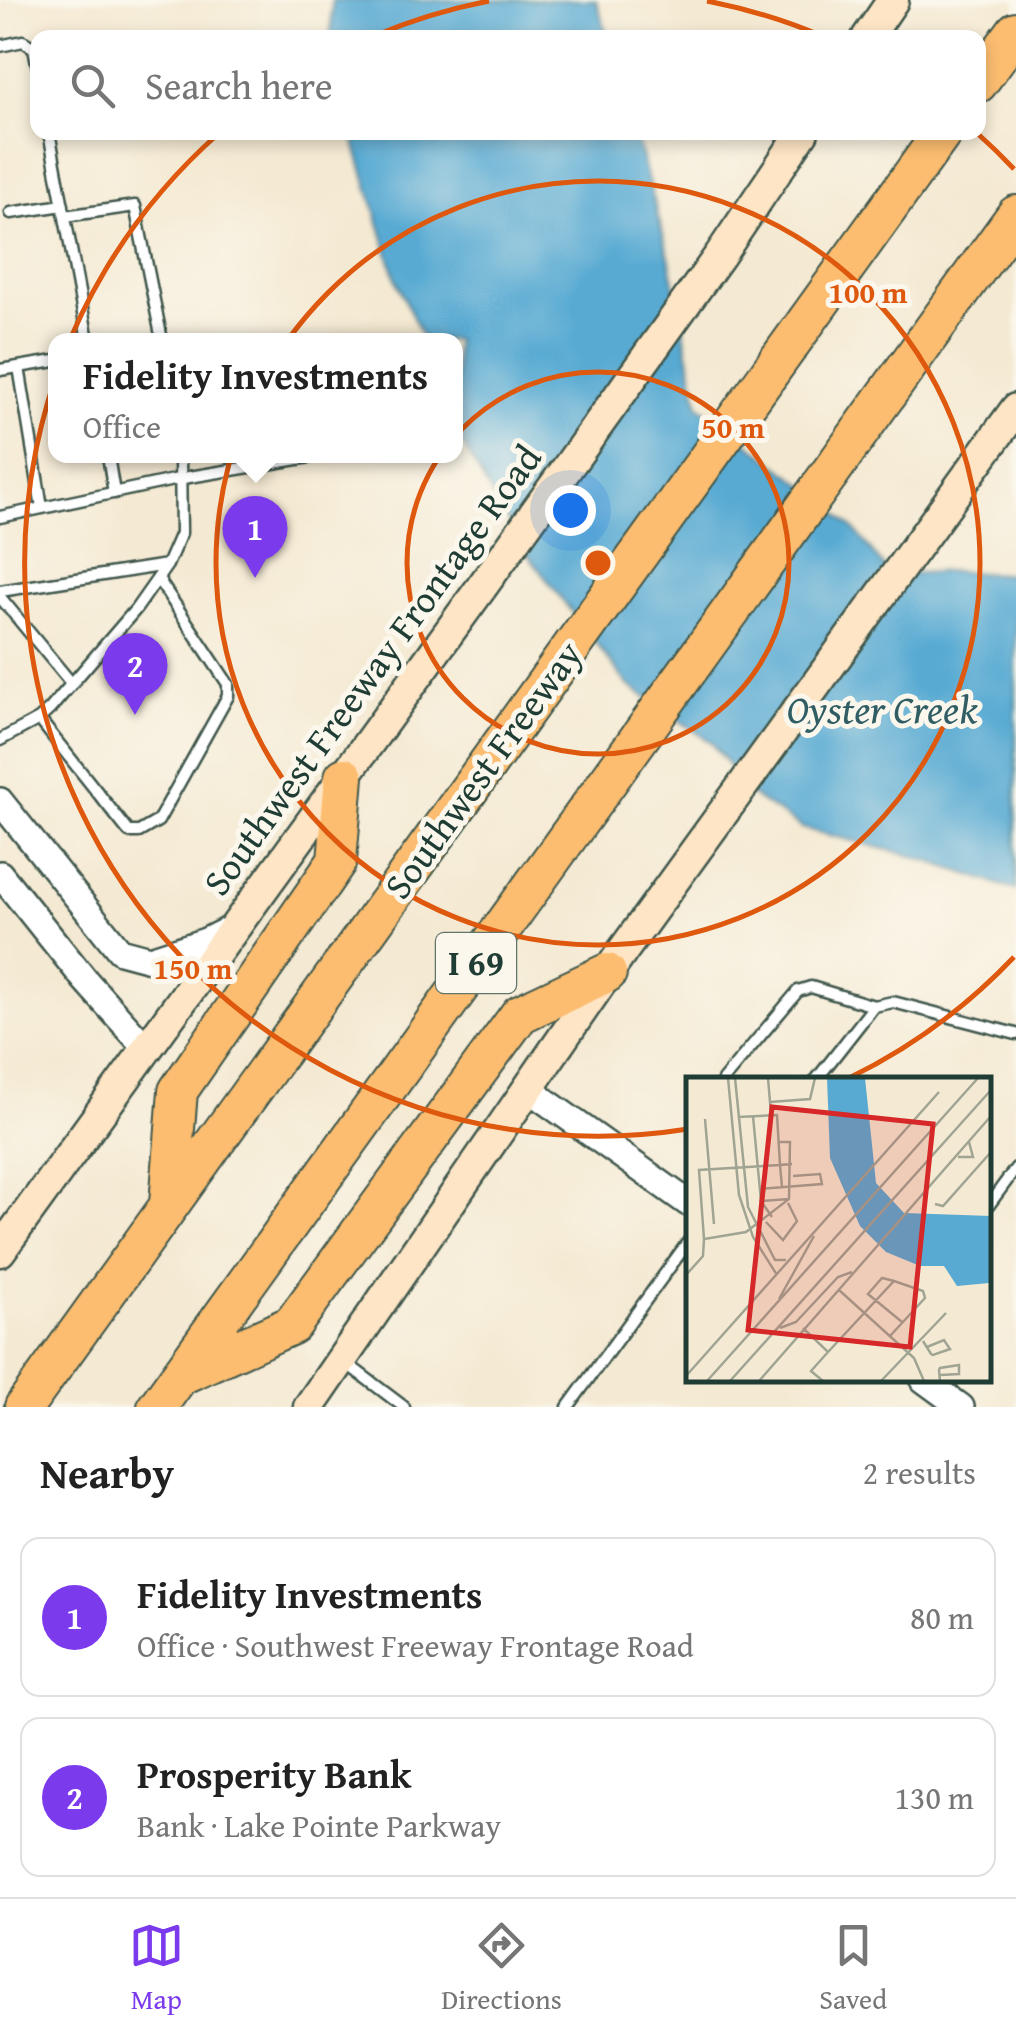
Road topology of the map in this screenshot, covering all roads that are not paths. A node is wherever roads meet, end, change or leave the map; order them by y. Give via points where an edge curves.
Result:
1 (893, 0) edge
2 (872, 30) edge
3 (1016, 31) edge
4 (30, 45) edge
5 (0, 46) edge
6 (986, 72) edge
7 (51, 140) edge
8 (798, 140) edge
9 (936, 140) edge
10 (64, 211) junction
11 (10, 213) dead end
12 (1016, 215) edge
13 (87, 333) edge
14 (161, 333) edge
15 (48, 362) edge
16 (18, 367) junction
17 (0, 370) edge
18 (1016, 408) edge
19 (109, 463) edge
20 (181, 463) edge
21 (274, 463) edge
22 (183, 478) junction
23 (114, 493) junction
24 (42, 508) junction
25 (0, 517) edge
26 (166, 565) junction
27 (158, 579) junction
28 (0, 594) edge
29 (72, 684) junction
30 (39, 719) junction
31 (0, 740) edge
32 (344, 777) junction
33 (0, 801) edge
34 (0, 874) edge
35 (236, 926) junction
36 (607, 973) junction
37 (874, 1006) junction
38 (1016, 1034) edge
39 (147, 1049) junction
40 (726, 1077) edge
41 (818, 1077) edge
42 (527, 1088) junction
43 (1016, 1168) edge
44 (991, 1202) edge
45 (686, 1203) edge
46 (169, 1206) junction
47 (686, 1245) edge
48 (0, 1251) edge
49 (341, 1359) junction
50 (179, 1376) junction
51 (927, 1382) edge
52 (24, 1407) edge
53 (157, 1407) edge
54 (309, 1407) edge
55 (404, 1407) edge
56 (568, 1407) edge
57 (960, 1407) edge

1 - 2 main road
3 - 6 highway
4 - 5 lane
7 - 10 lane
8 - 32 main road, Southwest Freeway Frontage Road
9 - 46 highway, Southwest Freeway
10 - 11 lane
10 - 13 lane
10 - 14 lane via 135,206
12 - 50 highway, I 69
15 - 16 lane
16 - 17 lane
16 - 24 lane
18 - 36 main road
19 - 23 lane
20 - 22 lane
21 - 22 lane
22 - 23 lane
22 - 26 lane via 182,534
23 - 24 lane
24 - 25 lane
26 - 27 lane
26 - 28 lane
27 - 29 lane
27 - 30 lane via 228,684 228,696 158,820 129,832
28 - 29 lane
29 - 30 lane
30 - 31 lane
32 - 35 main road, Southwest Freeway Frontage Road
32 - 46 highway via 337,861 178,1092
33 - 35 street via 120,951 150,959
34 - 39 street
35 - 39 main road, Southwest Freeway Frontage Road
36 - 42 main road
36 - 50 highway via 520,1014 292,1326
37 - 38 lane via 893,1002
37 - 40 lane via 798,990
37 - 41 lane
39 - 48 main road, Southwest Freeway Frontage Road
42 - 45 street
42 - 49 main road
43 - 44 lane
46 - 52 highway, Southwest Freeway
47 - 56 lane
49 - 54 main road
49 - 55 lane
50 - 53 highway, I 69
51 - 57 street

